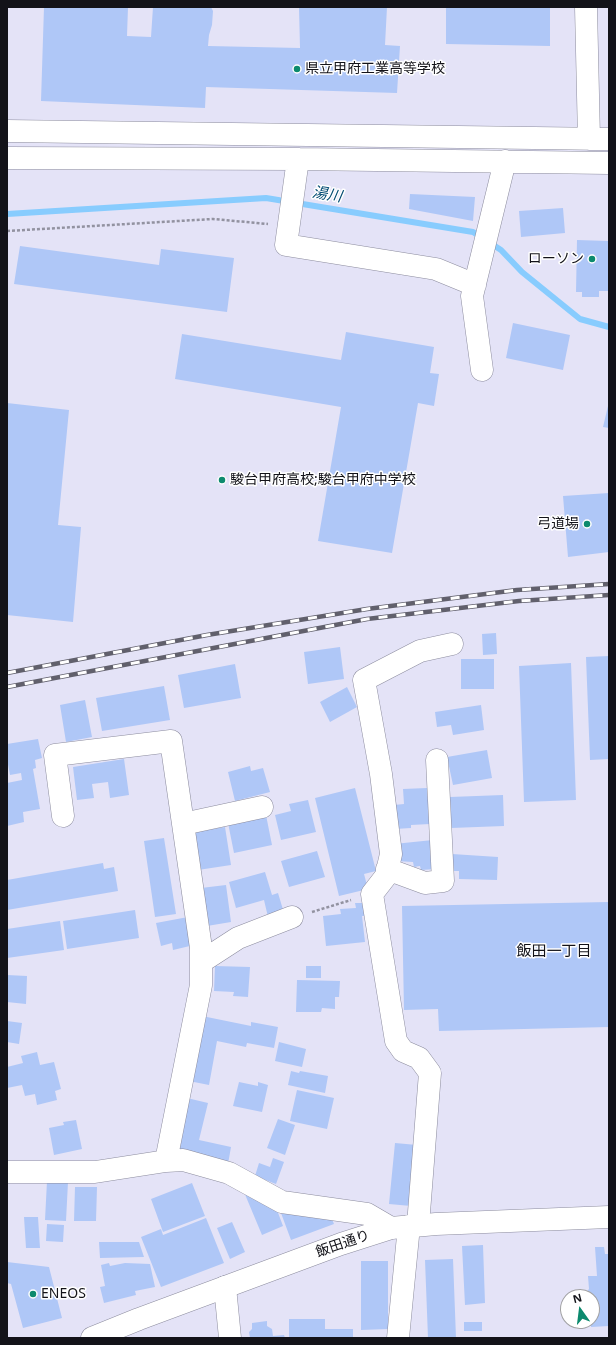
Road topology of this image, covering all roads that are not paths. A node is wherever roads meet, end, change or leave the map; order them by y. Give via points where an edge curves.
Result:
1 (586, 7) edge
2 (7, 131) edge
3 (599, 139) edge
4 (7, 158) edge
5 (298, 159) junction
6 (505, 161) junction
7 (609, 163) edge
8 (475, 285) junction
9 (482, 370) dead end
10 (452, 644) dead end
11 (437, 760) dead end
12 (262, 807) dead end
13 (63, 816) dead end
14 (183, 824) junction
15 (387, 869) junction
16 (292, 917) road end
17 (201, 962) junction
18 (166, 1161) junction
19 (7, 1172) edge
20 (609, 1218) edge
21 (406, 1226) junction
22 (225, 1287) junction
23 (92, 1338) edge
24 (230, 1338) edge
25 (398, 1338) edge

1 - 3 street
2 - 3 street
4 - 5 street
5 - 6 street
5 - 8 street via 286,245 436,269
6 - 7 street
6 - 8 street
8 - 9 street via 472,296
10 - 15 street via 420,651 364,680 381,774 390,854
11 - 15 street via 443,881 425,883
12 - 14 street
13 - 14 street via 56,755 171,741
14 - 17 street
15 - 21 street via 386,876 372,894 396,1042 403,1051 419,1058 430,1072
16 - 17 street via 238,938
17 - 18 street via 201,985
18 - 19 street via 95,1172
18 - 21 street via 182,1160 229,1173 282,1202 367,1214
20 - 21 street, 飯田通り
21 - 22 street, 飯田通り via 341,1244
21 - 25 street
22 - 23 street, 飯田通り
22 - 24 street

